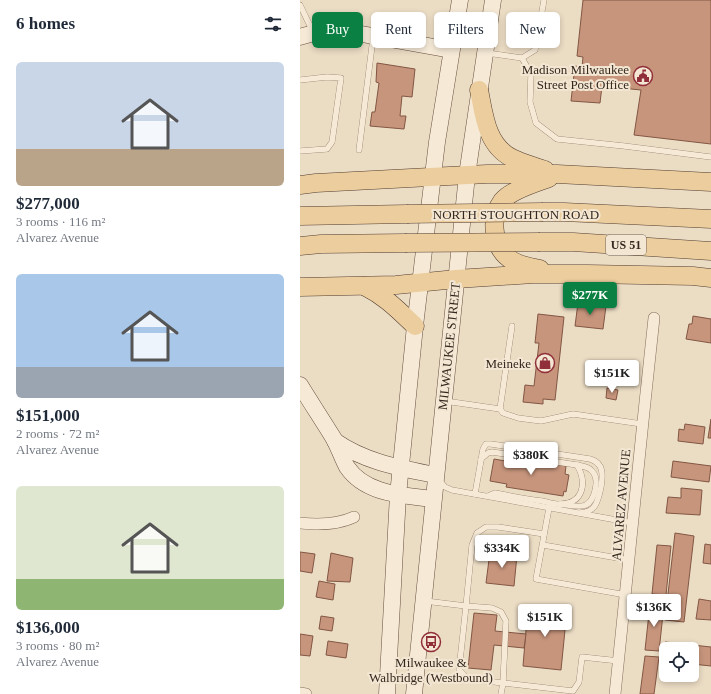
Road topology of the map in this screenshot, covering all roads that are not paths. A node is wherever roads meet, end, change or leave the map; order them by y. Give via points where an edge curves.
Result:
1 (460, 0) edge
2 (493, 0) edge
3 (544, 0) edge
4 (300, 5) edge
5 (307, 35) edge
6 (371, 36) edge
7 (426, 46) edge
8 (372, 48) edge
9 (451, 50) junction
10 (485, 53) junction
11 (522, 58) junction
12 (300, 80) edge
13 (479, 90) junction
14 (359, 150) dead end
15 (300, 151) edge
16 (711, 157) edge
17 (557, 174) junction
18 (467, 176) junction
19 (432, 178) junction
20 (711, 182) edge
21 (300, 185) edge
22 (300, 216) edge
23 (711, 219) edge
24 (300, 246) edge
25 (711, 251) edge
26 (566, 274) junction
27 (711, 278) edge
28 (456, 279) junction
29 (419, 282) junction
30 (364, 285) junction
31 (300, 286) edge
32 (654, 318) dead end
33 (415, 326) junction
34 (512, 326) dead end
35 (300, 385) edge
36 (443, 401) junction
37 (500, 409) junction
38 (642, 424) junction
39 (335, 441) junction
40 (481, 459) junction
41 (577, 465) junction
42 (400, 468) junction
43 (435, 475) junction
44 (475, 494) junction
45 (398, 495) junction
46 (488, 497) junction
47 (433, 499) junction
48 (560, 504) junction
49 (549, 508) junction
50 (580, 513) junction
51 (354, 517) dead end
52 (633, 522) junction
53 (300, 523) edge
54 (544, 534) junction
55 (542, 545) junction
56 (630, 560) junction
57 (626, 595) junction
58 (422, 601) junction
59 (466, 606) junction
60 (619, 661) junction
61 (503, 683) junction
62 (300, 693) edge
63 (306, 694) edge
64 (387, 694) edge
65 (414, 694) edge
66 (501, 694) edge
67 (615, 694) edge

1 - 9 street
2 - 10 street, MILWAUKEE STREET
3 - 11 lane via 535,50
4 - 5 lane
5 - 6 street via 334,30
7 - 9 street
8 - 14 lane
9 - 19 street
10 - 11 lane
10 - 13 street, MILWAUKEE STREET
11 - 16 lane via 531,74 530,102 536,123 556,139
12 - 15 lane via 341,78 332,142 327,149
13 - 17 main road via 488,130 498,147 511,157
13 - 18 street, MILWAUKEE STREET
17 - 18 main road
17 - 20 main road
17 - 26 main road via 511,194 503,201 495,219 495,232 498,244 512,260 521,265
18 - 19 main road
18 - 28 street, MILWAUKEE STREET
19 - 21 main road
19 - 29 street
22 - 23 main road, NORTH STOUGHTON ROAD / US 51, bridge via 564,212
24 - 25 main road, US 51, bridge via 573,242
26 - 27 main road
26 - 28 main road
28 - 29 main road
28 - 36 street, MILWAUKEE STREET
29 - 30 main road
29 - 33 street
30 - 31 main road
30 - 33 main road via 389,301
32 - 38 street, ALVAREZ AVENUE
33 - 42 street
34 - 37 lane
35 - 39 street
36 - 37 lane
36 - 43 street, MILWAUKEE STREET
37 - 38 lane via 503,413 518,418 541,421 573,414
38 - 52 street, ALVAREZ AVENUE
39 - 42 street via 361,456
39 - 45 street via 345,463 356,476 383,492
40 - 41 lane via 492,452
40 - 44 lane
40 - 50 lane via 484,446 488,444 593,460 599,464 603,472 599,499 593,509
41 - 48 lane via 583,477 580,494 572,501
41 - 48 lane via 594,473 594,496 583,506
42 - 43 street
42 - 45 street
43 - 44 lane via 445,487
43 - 47 street, MILWAUKEE STREET
44 - 46 lane
45 - 47 street
45 - 64 street
46 - 48 lane via 495,493
46 - 49 lane
47 - 58 street, MILWAUKEE STREET
49 - 50 lane
49 - 54 lane
50 - 52 lane
51 - 53 street via 334,524
52 - 56 street, ALVAREZ AVENUE
54 - 55 lane
54 - 59 lane via 498,527 486,527 477,533 472,545
55 - 56 lane
55 - 57 lane via 536,579
56 - 57 street, ALVAREZ AVENUE
57 - 60 street, ALVAREZ AVENUE
58 - 59 lane
58 - 65 street, MILWAUKEE STREET
59 - 61 lane via 492,608 501,612 506,621
59 - 61 lane via 459,670 468,679
60 - 61 lane via 582,657 579,682 573,691
60 - 67 street, ALVAREZ AVENUE
61 - 66 lane
62 - 63 street

